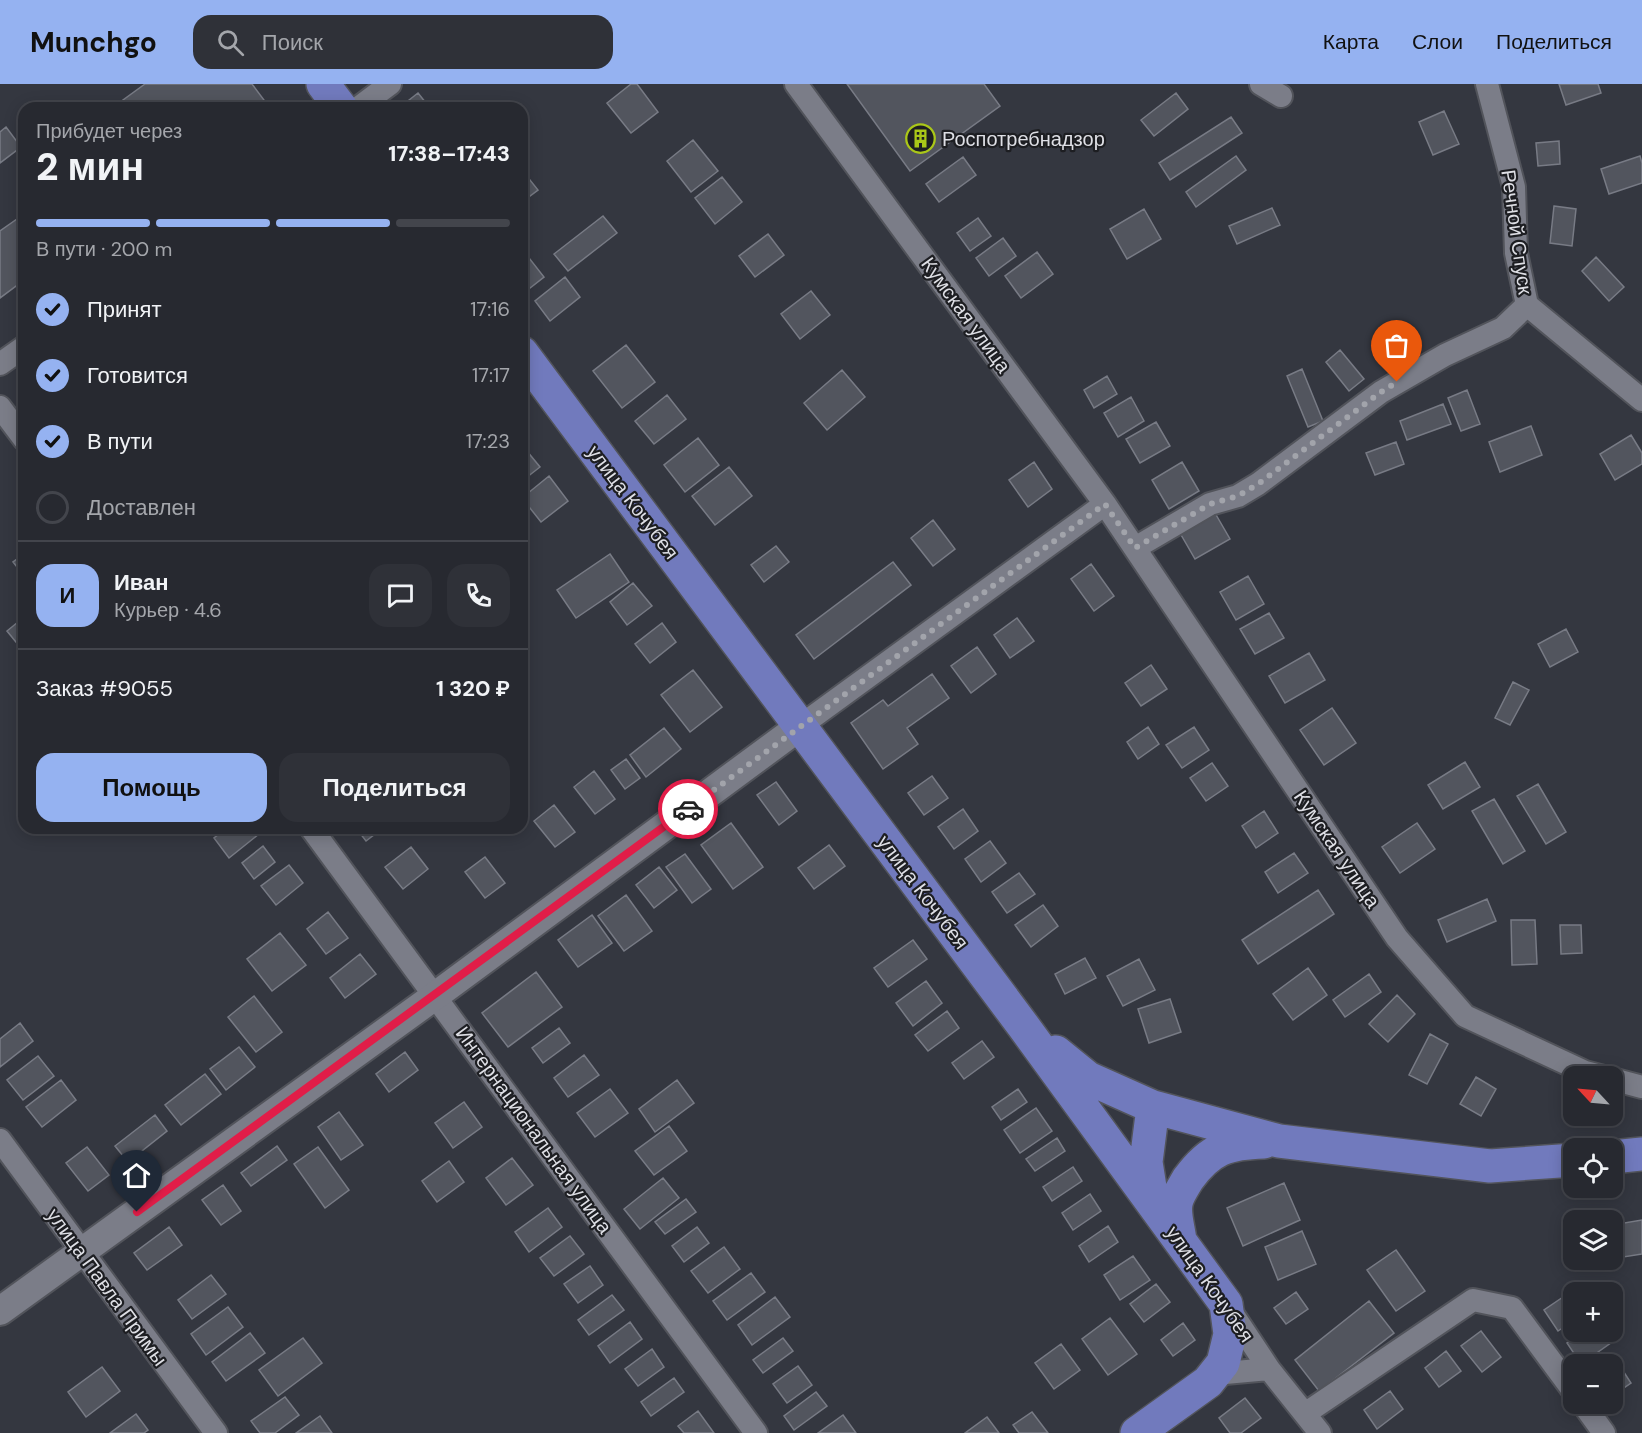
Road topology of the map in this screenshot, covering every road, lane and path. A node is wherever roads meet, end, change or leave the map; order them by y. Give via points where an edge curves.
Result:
1 (323, 84) edge
2 (390, 84) edge
3 (796, 84) edge
4 (1261, 84) edge
5 (1486, 84) edge
6 (1281, 96) dead end
7 (336, 102) edge
8 (366, 102) edge
9 (1527, 305) junction
10 (18, 351) edge
11 (528, 361) edge
12 (0, 364) edge
13 (1642, 400) edge
14 (0, 407) edge
15 (18, 431) edge
16 (1105, 504) junction
17 (1135, 548) junction
18 (799, 727) junction
19 (315, 834) edge
20 (435, 996) junction
21 (1024, 1027) junction
22 (1572, 1066) edge
23 (1623, 1082) edge
24 (1642, 1088) edge
25 (1153, 1107) junction
26 (0, 1140) edge
27 (1279, 1141) junction
28 (1642, 1154) edge
29 (1623, 1156) edge
30 (1563, 1161) edge
31 (1152, 1203) junction
32 (1180, 1241) junction
33 (81, 1252) junction
34 (1226, 1304) junction
35 (0, 1311) edge
36 (1269, 1370) junction
37 (1214, 1374) junction
38 (1563, 1377) edge
39 (1306, 1413) junction
40 (1590, 1414) edge
41 (216, 1433) edge
42 (756, 1433) edge
43 (1137, 1433) edge
44 (1320, 1433) edge
45 (1604, 1433) edge

1 - 7 main road
2 - 8 street
3 - 16 street, Кумская улица
4 - 6 street
5 - 9 street, Речной Спуск via 1514,186 1516,253
9 - 13 street, Речной Спуск
9 - 17 street via 1503,328 1445,355 1381,392 1248,490 1210,504
10 - 12 street
11 - 18 main road, улица Кочубея
14 - 15 street
16 - 17 street, Кумская улица
16 - 18 street
17 - 22 street, Кумская улица via 1396,938 1465,1016
18 - 20 street
18 - 21 main road, улица Кочубея
19 - 20 street, Интернациональная улица
20 - 33 street
20 - 42 street, Интернациональная улица
21 - 25 main road via 1088,1078
21 - 31 main road, улица Кочубея
23 - 24 street
25 - 27 main road
25 - 31 main road via 1146,1162
26 - 33 street, улица Павла Примы
27 - 30 main road via 1490,1166
27 - 32 main road via 1244,1142 1215,1151 1200,1163 1176,1204
28 - 29 main road
31 - 32 main road, улица Кочубея
32 - 34 main road, улица Кочубея
33 - 35 street
33 - 41 street, улица Павла Примы
34 - 36 street, улица Кочубея
34 - 37 main road via 1230,1334 1223,1363
36 - 37 street
36 - 39 street, улица Кочубея
37 - 43 main road
38 - 39 street via 1512,1308 1473,1300
39 - 44 street, улица Кочубея
40 - 45 street

